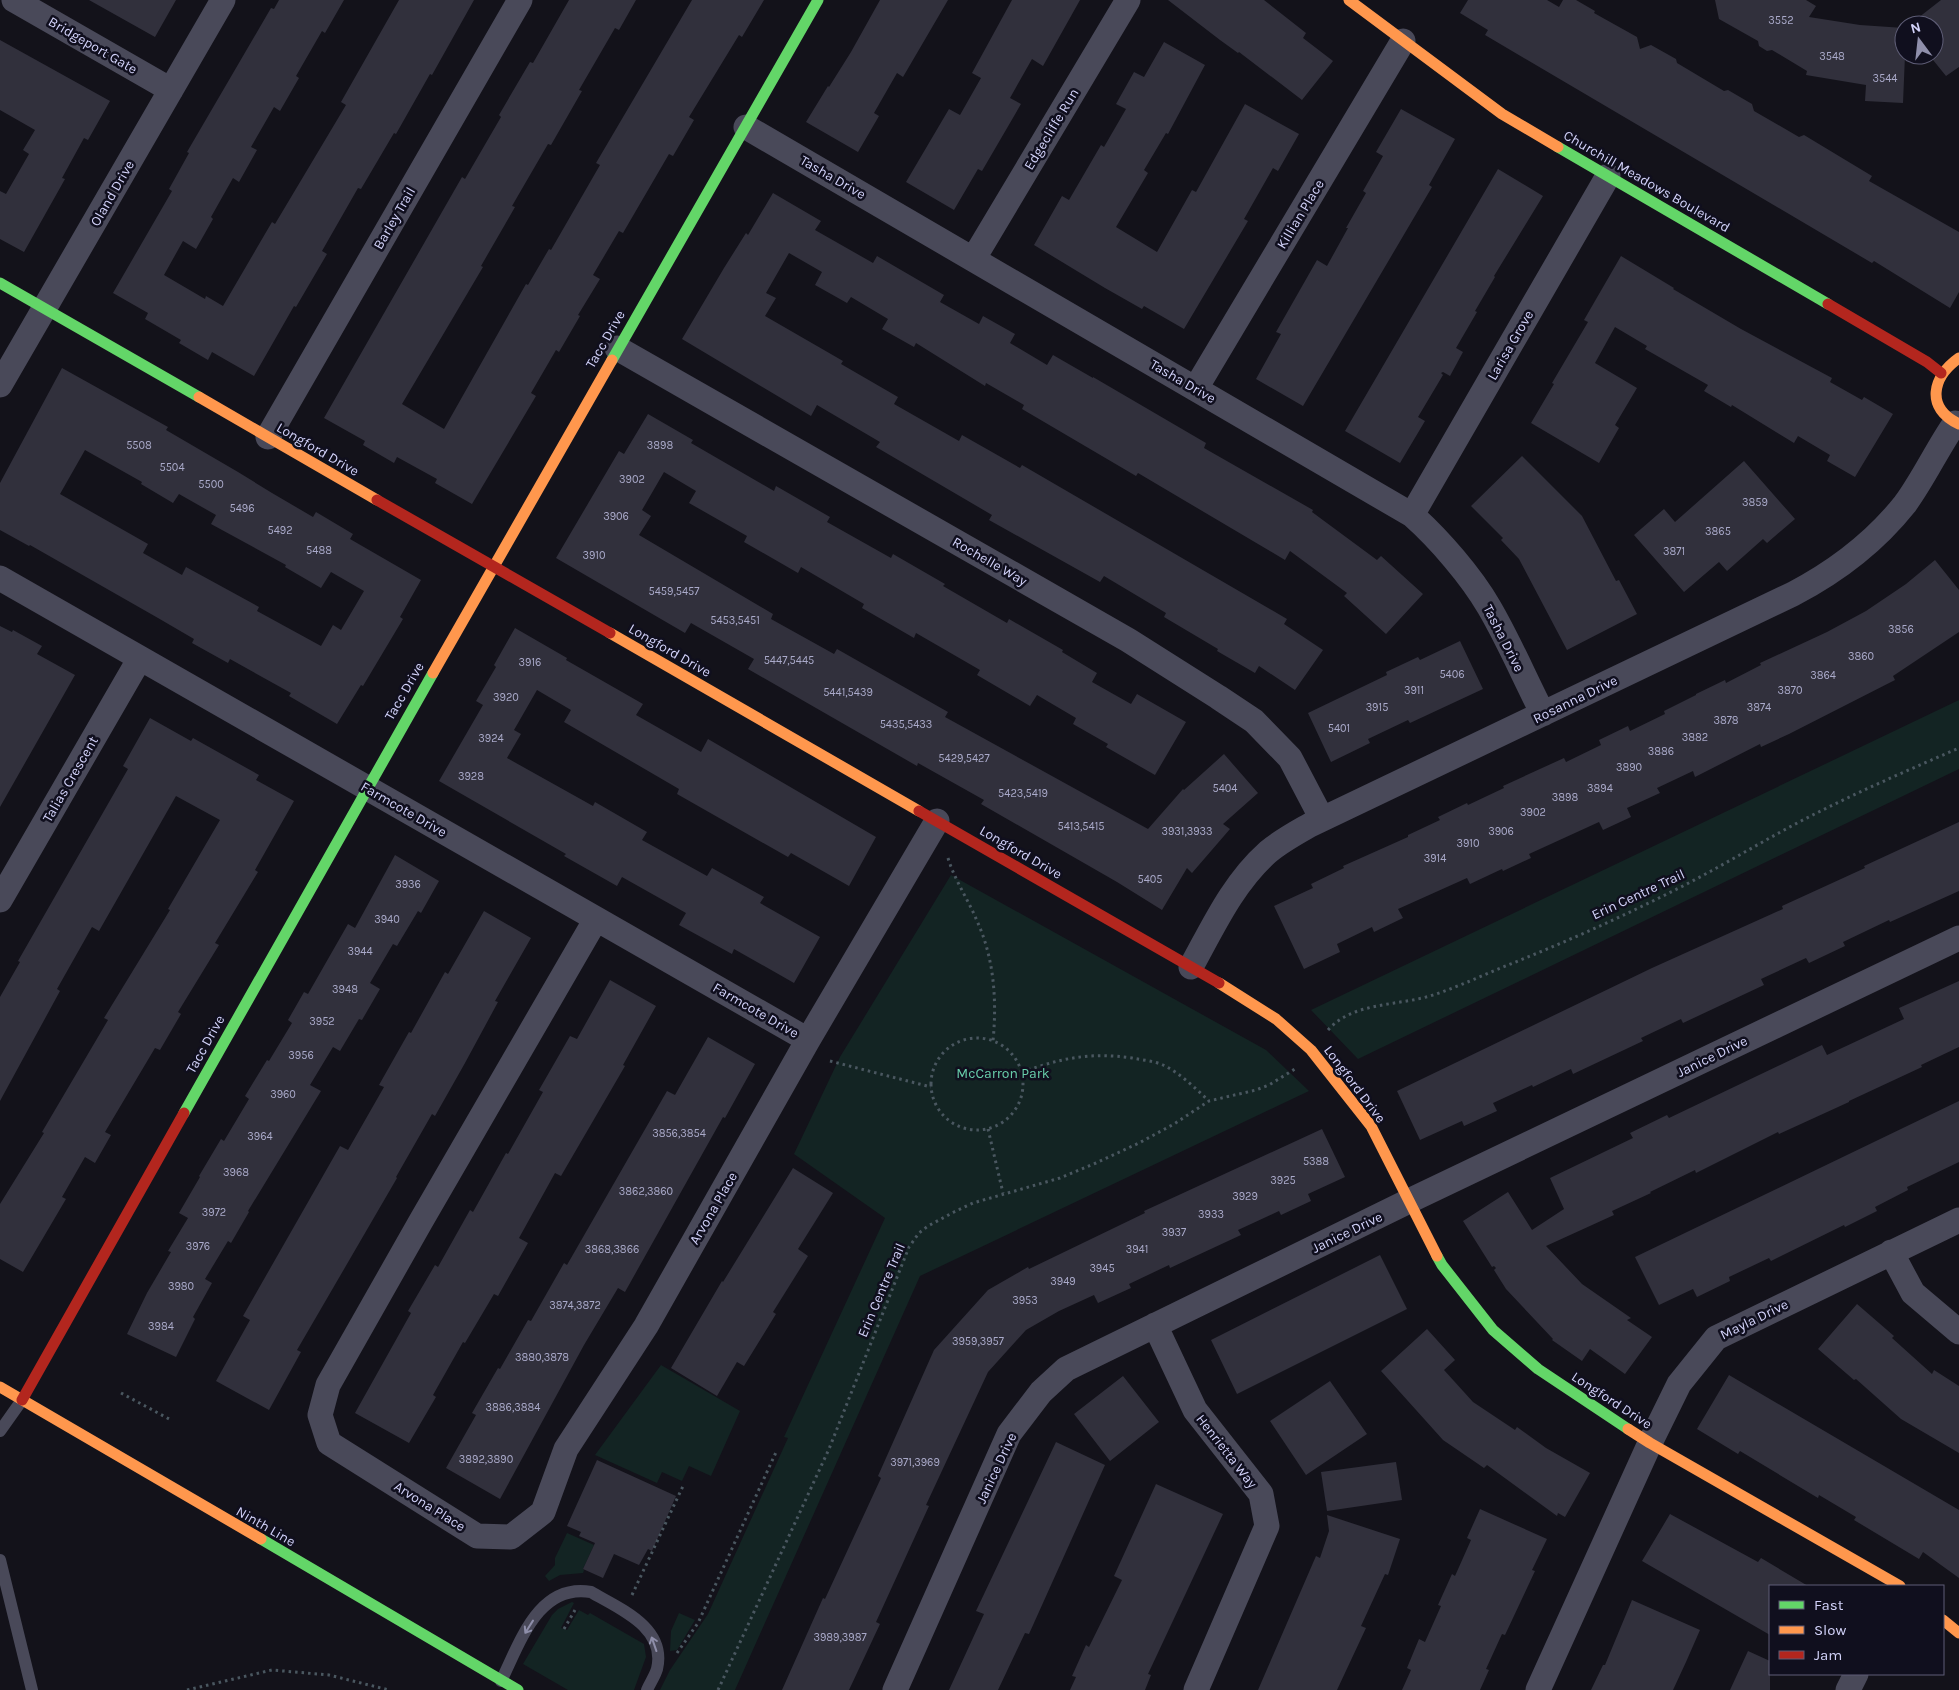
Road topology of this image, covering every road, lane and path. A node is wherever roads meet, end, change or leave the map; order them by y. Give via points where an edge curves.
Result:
1 (14, 0) edge
2 (223, 0) edge
3 (520, 0) edge
4 (818, 0) edge
5 (1128, 0) edge
6 (1349, 0) edge
7 (1404, 40) junction
8 (171, 90) junction
9 (746, 126) junction
10 (1608, 176) junction
11 (974, 258) junction
12 (0, 283) edge
13 (44, 308) junction
14 (617, 348) junction
15 (1959, 358) edge
16 (1941, 373) junction
17 (0, 385) edge
18 (1196, 388) junction
19 (1957, 423) edge
20 (268, 437) junction
21 (1412, 515) junction
22 (493, 566) junction
23 (0, 578) edge
24 (140, 658) junction
25 (1543, 714) junction
26 (1959, 748) edge
27 (367, 788) junction
28 (1322, 820) junction
29 (937, 821) junction
30 (948, 858) dead end
31 (0, 900) edge
32 (596, 919) junction
33 (1959, 938) edge
34 (1191, 967) junction
35 (1325, 1033) dead end
36 (808, 1040) junction
37 (993, 1041) junction
38 (830, 1061) dead end
39 (1298, 1066) dead end
40 (1022, 1072) junction
41 (931, 1087) junction
42 (1208, 1101) junction
43 (988, 1129) junction
44 (1003, 1193) junction
45 (1409, 1201) junction
46 (1959, 1220) edge
47 (1891, 1252) junction
48 (1155, 1325) junction
49 (1959, 1332) edge
50 (0, 1387) edge
51 (121, 1393) dead end
52 (22, 1400) junction
53 (171, 1420) dead end
54 (0, 1431) edge
55 (1650, 1443) junction
56 (777, 1450) dead end
57 (684, 1486) dead end
58 (0, 1560) edge
59 (1898, 1585) edge
60 (582, 1590) junction
61 (629, 1595) dead end
62 (1944, 1621) edge
63 (564, 1629) dead end
64 (1959, 1633) edge
65 (657, 1662) junction
66 (1856, 1675) edge
67 (502, 1681) junction
68 (32, 1690) edge
69 (187, 1690) edge
70 (389, 1690) edge
71 (518, 1690) edge
72 (647, 1690) edge
73 (718, 1690) edge
74 (895, 1690) edge
75 (1196, 1690) edge
76 (1538, 1690) edge
77 (1848, 1690) edge

1 - 8 street, Bridgeport Gate
2 - 8 street, Oland Drive
3 - 20 street, Barley Trail
4 - 9 street, Tacc Drive
5 - 11 street, Edgecliffe Run
6 - 7 street, Churchill Meadows Boulevard
7 - 10 street, Churchill Meadows Boulevard via 1502,114
7 - 18 street, Killian Place
8 - 13 street, Oland Drive
9 - 11 street, Tasha Drive
9 - 14 street, Tacc Drive
10 - 16 street, Churchill Meadows Boulevard
10 - 21 street, Larisa Grove
11 - 18 street, Tasha Drive
12 - 13 street, Longford Drive
13 - 17 street, Oland Drive
13 - 20 street, Longford Drive
14 - 22 street, Tacc Drive
14 - 28 street, Rochelle Way via 1128,640 1218,697 1254,722 1290,758
15 - 16 street
16 - 19 street via 1937,401 1947,417
18 - 21 street, Tasha Drive
19 - 25 street, Rosanna Drive via 1905,503 1870,542 1846,562 1793,594
20 - 22 street, Longford Drive
21 - 25 street, Tasha Drive via 1429,530 1489,606
22 - 27 street, Tacc Drive
22 - 29 street, Longford Drive
23 - 24 street, Farmcote Drive
24 - 27 street, Farmcote Drive
24 - 31 street, Talias Crescent
25 - 28 street, Rosanna Drive
26 - 35 path, Erin Centre Trail via 1810,816 1669,893 1576,936 1432,995 1363,1009 1338,1020
27 - 32 street, Farmcote Drive
27 - 52 street, Tacc Drive
28 - 34 street, Rosanna Drive via 1288,837 1250,870 1229,899
29 - 34 street, Longford Drive
29 - 36 street, Arvona Place
30 - 37 path via 984,938 994,987
32 - 36 street, Farmcote Drive
32 - 36 street, Arvona Place via 328,1385 320,1415 329,1443 477,1536 511,1537 543,1512 566,1449 646,1326
33 - 45 street, Janice Drive
34 - 45 street, Longford Drive via 1276,1019 1311,1050 1371,1126
37 - 40 path via 1004,1046
37 - 41 path via 980,1038 964,1040 949,1047 938,1059
38 - 41 path
39 - 42 path, Erin Centre Trail via 1263,1088
40 - 42 path via 1072,1057 1095,1055 1136,1059 1162,1065
40 - 43 path via 1019,1104 1010,1117
41 - 43 path via 934,1102 943,1116 972,1130
42 - 44 path, Erin Centre Trail via 1174,1124 1096,1163 1060,1178
43 - 44 path
44 - 73 path, Erin Centre Trail via 974,1203 928,1226 909,1248 829,1449
45 - 48 street, Janice Drive
45 - 55 street, Longford Drive via 1442,1265 1493,1330 1538,1369
46 - 47 street, Mayla Drive
47 - 49 street via 1913,1293
47 - 55 street, Mayla Drive via 1716,1338 1679,1384
48 - 74 street, Janice Drive via 1066,1369 1041,1392 1010,1434
48 - 75 street, Henrietta Way via 1195,1410 1261,1494 1267,1526
50 - 52 street, Ninth Line
51 - 53 path
52 - 54 lane
52 - 67 street, Ninth Line
55 - 59 street, Longford Drive
55 - 76 street, Mayla Drive
56 - 65 path via 698,1623 674,1657
57 - 61 path via 634,1595
58 - 68 lane
60 - 63 path
65 -> 60 lane via 656,1647 642,1622
60 -> 67 lane via 560,1595 540,1610
62 - 64 street
65 - 72 lane
66 - 77 street
67 - 71 street, Ninth Line
69 - 70 path via 272,1670 329,1675

